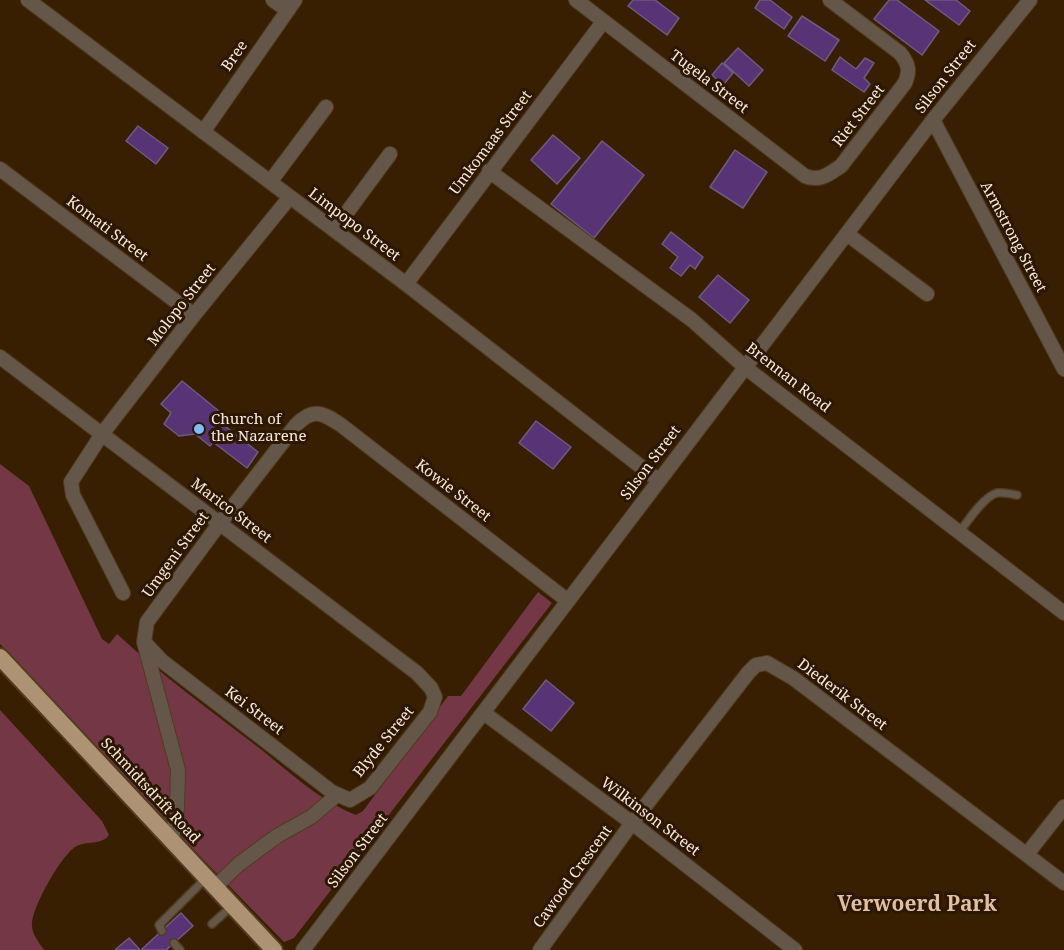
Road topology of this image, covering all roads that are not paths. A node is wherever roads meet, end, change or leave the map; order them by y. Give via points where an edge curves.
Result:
1 (28, 0) edge
2 (273, 0) edge
3 (576, 0) edge
4 (830, 0) edge
5 (1030, 0) edge
6 (291, 5) edge
7 (603, 22) junction
8 (326, 107) dead end
9 (933, 120) junction
10 (203, 132) junction
11 (390, 154) dead end
12 (0, 169) edge
13 (489, 171) junction
14 (827, 176) joint
15 (270, 182) junction
16 (290, 197) junction
17 (334, 230) junction
18 (847, 234) junction
19 (406, 284) junction
20 (927, 294) dead end
21 (194, 315) junction
22 (0, 357) edge
23 (1062, 362) edge
24 (746, 368) junction
25 (316, 413) joint
26 (102, 434) junction
27 (658, 480) junction
28 (1017, 495) dead end
29 (220, 523) junction
30 (959, 533) junction
31 (123, 593) dead end
32 (568, 601) junction
33 (1064, 613) edge
34 (144, 642) junction
35 (0, 657) edge
36 (435, 697) joint
37 (484, 713) junction
38 (343, 798) junction
39 (1064, 807) edge
40 (632, 823) junction
41 (172, 841) junction
42 (1027, 854) junction
43 (211, 882) junction
44 (1064, 883) edge
45 (232, 906) junction
46 (212, 924) dead end
47 (162, 931) dead end
48 (174, 944) dead end
49 (180, 950) edge
50 (274, 950) edge
51 (303, 950) edge
52 (540, 950) edge
53 (795, 950) edge

1 - 10 street, Limpopo Street
2 - 6 street
3 - 7 street, Tugela Street
4 - 14 street, Riet Street via 900,53 909,70 905,84 841,166
5 - 9 street, Silson Street
6 - 10 street, Bree
7 - 13 street, Umkomaas Street
7 - 14 street, Tugela Street via 805,176
8 - 15 street
9 - 18 street, Silson Street
9 - 23 street, Armstrong Street
10 - 15 street, Limpopo Street
11 - 17 street
12 - 21 street, Komati Street
13 - 19 street, Umkomaas Street
13 - 24 street, Brennan Road via 692,320
15 - 16 street, Limpopo Street
16 - 17 street, Limpopo Street
16 - 21 street, Molopo Street
17 - 19 street, Limpopo Street
18 - 20 street
18 - 24 street, Silson Street
19 - 27 street, Limpopo Street
21 - 26 street, Molopo Street
22 - 26 street, Marico Street
24 - 27 street, Silson Street
24 - 30 street, Brennan Road
25 - 29 street, Umgeni Street via 296,425
25 - 32 street, Kowie Street via 341,425
26 - 29 street, Marico Street
26 - 31 street, Molopo Street via 71,488
27 - 32 street, Silson Street
28 - 30 lane via 992,496
29 - 34 street, Umgeni Street via 147,622
29 - 36 street, Marico Street via 417,673
30 - 33 street, Brennan Road
32 - 37 street, Silson Street
34 - 38 street, Kei Street via 162,661
34 - 41 street via 178,770
35 - 41 highway, Schmidtsdrift Road
36 - 38 street, Blyde Street via 430,712 370,788
37 - 40 street, Wilkinson Street
37 - 51 street, Silson Street
38 - 43 street, Blyde Street via 277,836
39 - 42 street
40 - 42 street, Diederik Street via 748,673 756,665 767,663 793,678
40 - 52 street, Cawood Crescent
40 - 53 street, Wilkinson Street
41 - 43 highway, Schmidtsdrift Road
42 - 44 street, Diederik Street
43 - 45 highway, Schmidtsdrift Road
43 - 47 lane via 159,925
45 - 46 lane
45 - 50 highway, Schmidtsdrift Road
48 - 49 lane

